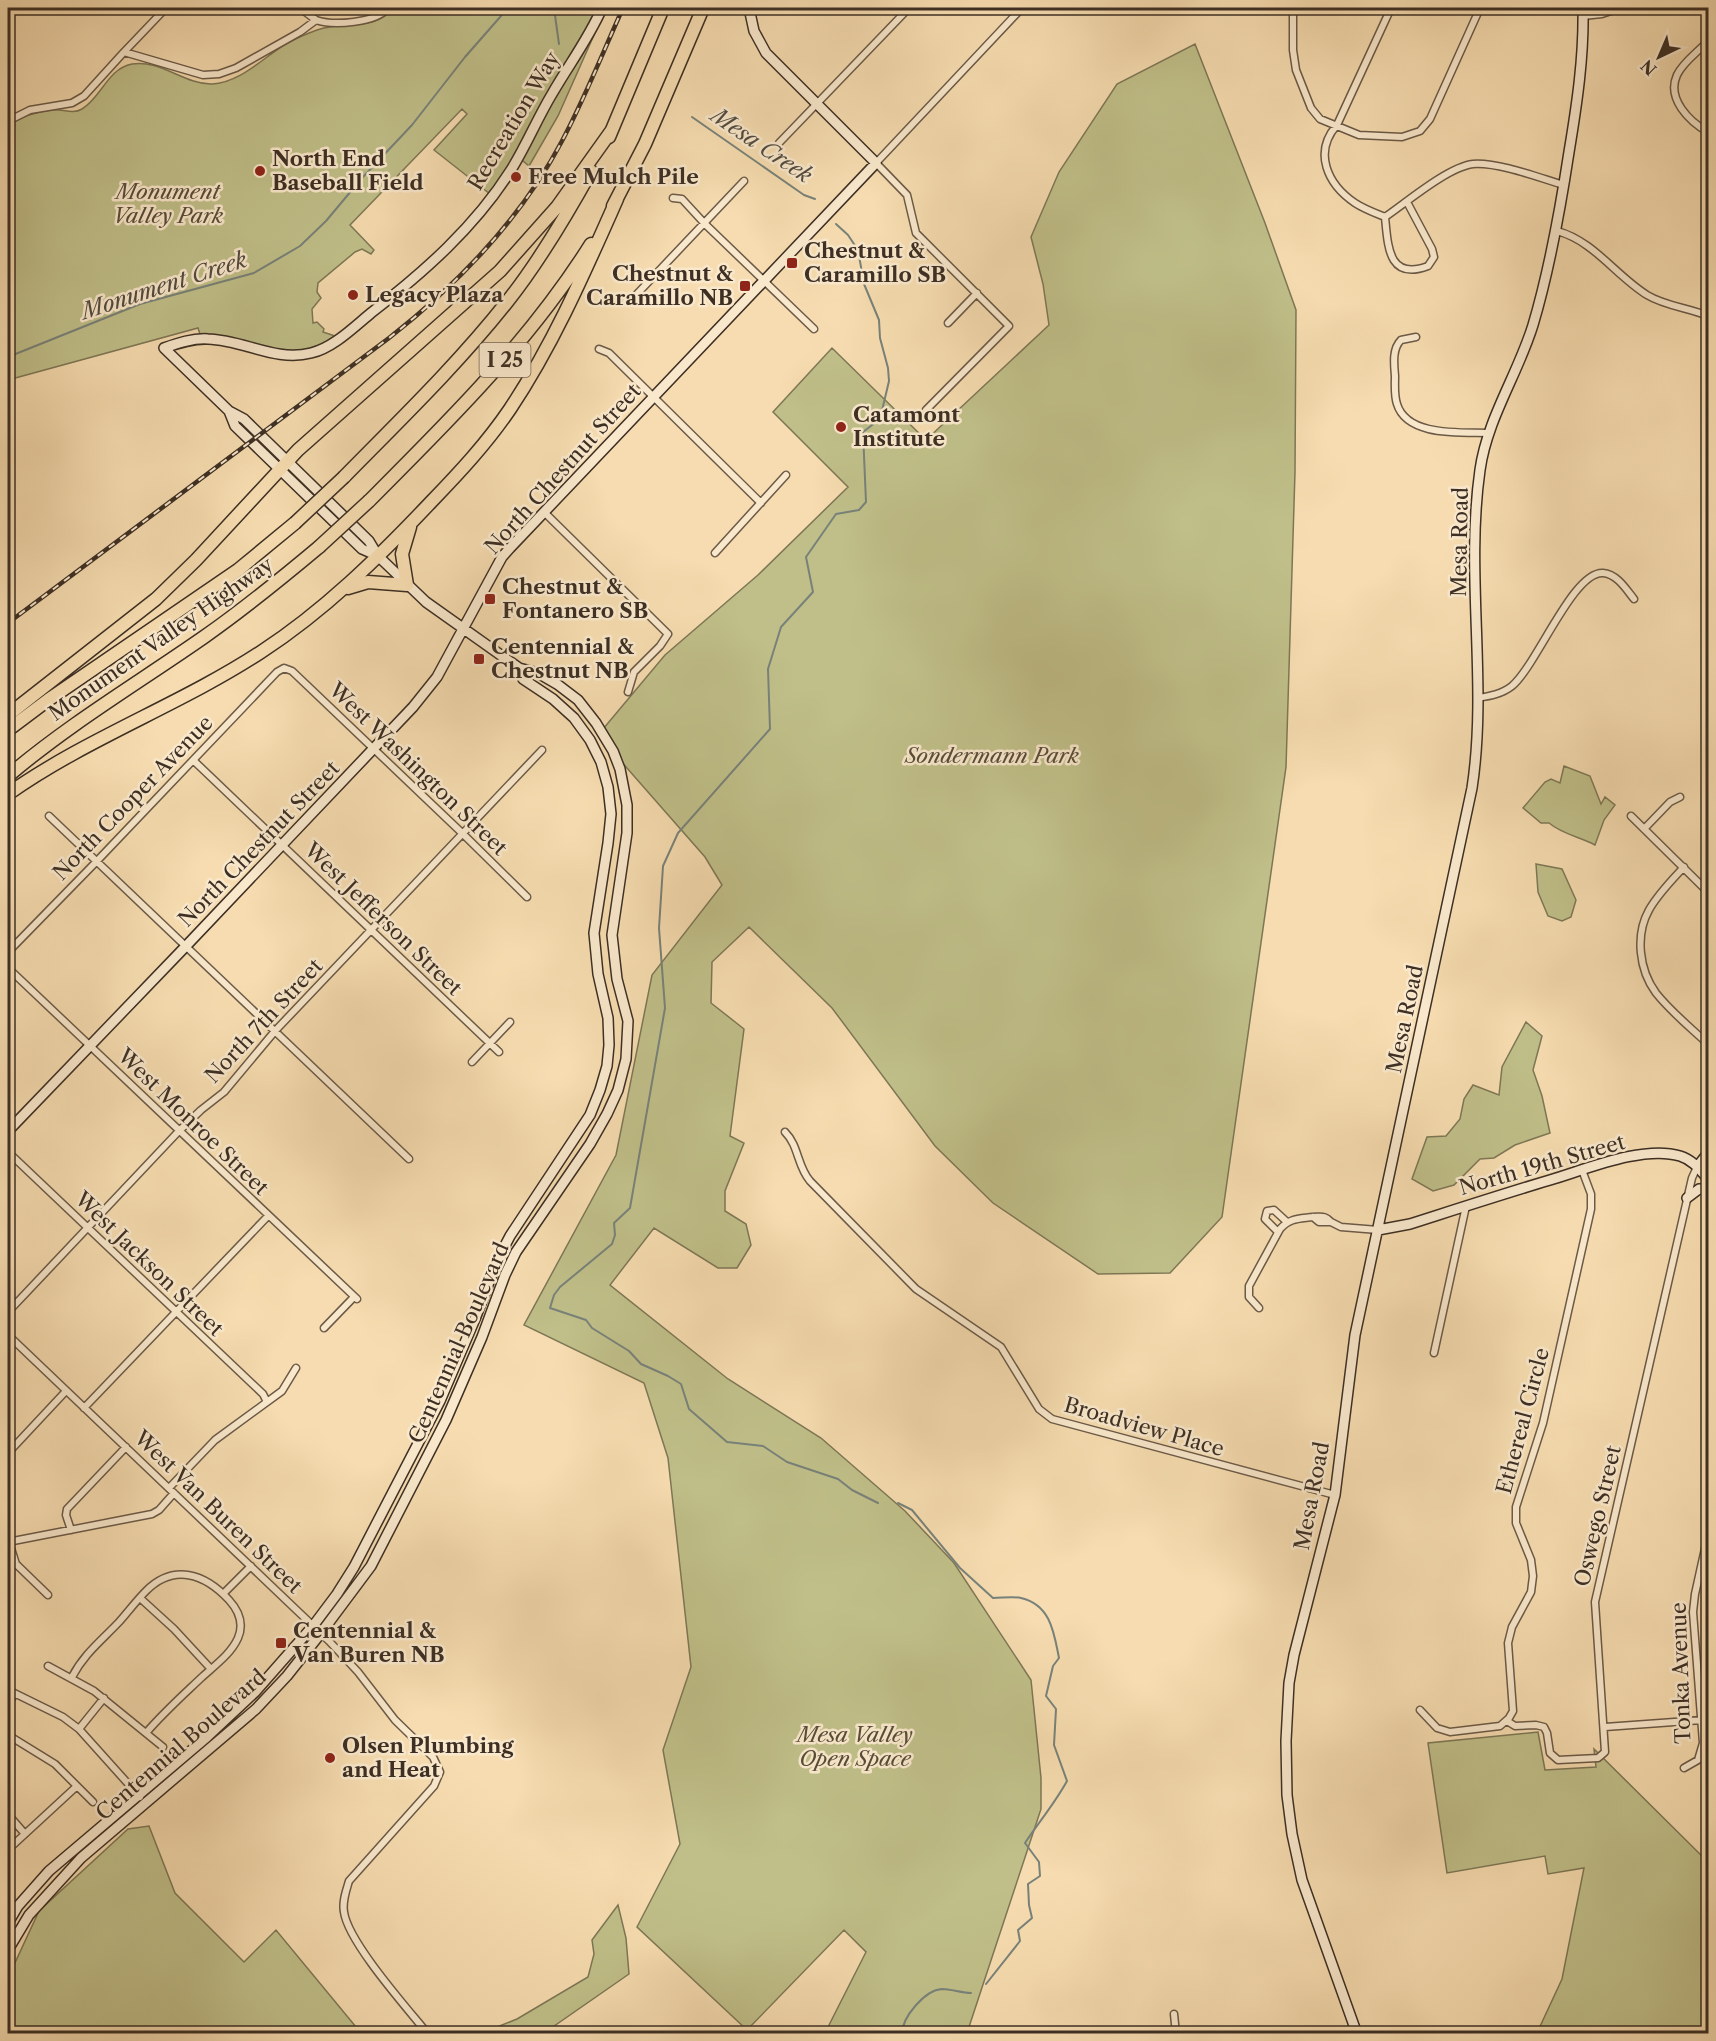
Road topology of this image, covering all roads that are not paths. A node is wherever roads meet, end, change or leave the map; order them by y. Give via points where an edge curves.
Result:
1 (166, 8) edge
2 (300, 8) edge
3 (388, 8) edge
4 (602, 8) edge
5 (663, 8) edge
6 (703, 8) edge
7 (749, 8) edge
8 (909, 8) edge
9 (1022, 8) edge
10 (1293, 8) edge
11 (1391, 8) edge
12 (1480, 8) edge
13 (1620, 8) edge
14 (1583, 12) edge
15 (316, 20) junction
16 (1708, 41) edge
17 (124, 52) junction
18 (816, 105) junction
19 (8, 121) edge
20 (1337, 125) junction
21 (612, 130) junction
22 (1708, 132) edge
23 (779, 143) dead end
24 (876, 163) junction
25 (744, 181) dead end
26 (1564, 185) junction
27 (673, 198) dead end
28 (617, 199) junction
29 (1407, 202) junction
30 (1385, 217) junction
31 (705, 224) junction
32 (1557, 231) junction
33 (763, 281) junction
34 (977, 294) junction
35 (626, 301) dead end
36 (1708, 316) edge
37 (948, 323) dead end
38 (814, 329) dead end
39 (1416, 337) dead end
40 (164, 348) joint
41 (599, 349) dead end
42 (653, 397) junction
43 (926, 410) dead end
44 (1489, 433) junction
45 (283, 464) junction
46 (786, 475) dead end
47 (761, 503) junction
48 (544, 512) junction
49 (412, 523) junction
50 (715, 553) dead end
51 (378, 556) junction
52 (407, 585) junction
53 (333, 597) junction
54 (1634, 599) dead end
55 (463, 629) junction
56 (284, 668) joint
57 (519, 668) junction
58 (628, 692) dead end
59 (1478, 698) junction
60 (8, 715) edge
61 (8, 730) edge
62 (374, 749) junction
63 (542, 750) dead end
64 (193, 760) junction
65 (8, 776) edge
66 (8, 794) edge
67 (1680, 797) dead end
68 (49, 816) dead end
69 (1631, 816) dead end
70 (1644, 829) junction
71 (462, 833) junction
72 (282, 845) junction
73 (96, 862) junction
74 (1684, 867) junction
75 (1708, 892) edge
76 (527, 897) dead end
77 (371, 930) junction
78 (186, 946) junction
79 (8, 952) edge
80 (8, 968) edge
81 (510, 1022) dead end
82 (275, 1031) junction
83 (489, 1043) junction
84 (1708, 1044) edge
85 (90, 1046) junction
86 (499, 1052) dead end
87 (472, 1062) dead end
88 (8, 1131) edge
89 (178, 1132) junction
90 (785, 1132) dead end
91 (8, 1152) edge
92 (1708, 1153) edge
93 (409, 1159) dead end
94 (1697, 1167) junction
95 (1582, 1170) junction
96 (1708, 1179) edge
97 (1708, 1189) edge
98 (1687, 1198) junction
99 (1466, 1205) junction
100 (268, 1216) junction
101 (1287, 1222) junction
102 (87, 1228) junction
103 (1378, 1230) junction
104 (1278, 1232) junction
105 (1259, 1308) dead end
106 (8, 1312) edge
107 (176, 1313) junction
108 (324, 1328) dead end
109 (8, 1335) edge
110 (1434, 1353) dead end
111 (297, 1368) dead end
112 (66, 1391) junction
113 (267, 1402) junction
114 (84, 1408) junction
115 (126, 1447) junction
116 (8, 1453) edge
117 (172, 1490) junction
118 (1335, 1495) junction
119 (70, 1530) junction
120 (1708, 1535) edge
121 (8, 1542) edge
122 (251, 1566) junction
123 (223, 1594) junction
124 (48, 1595) dead end
125 (140, 1598) junction
126 (313, 1626) junction
127 (321, 1633) junction
128 (48, 1666) dead end
129 (211, 1669) junction
130 (72, 1677) junction
131 (11, 1691) edge
132 (104, 1698) junction
133 (8, 1706) edge
134 (1420, 1710) dead end
135 (1702, 1720) junction
136 (1507, 1721) junction
137 (1605, 1727) junction
138 (79, 1729) junction
139 (146, 1733) junction
140 (8, 1735) edge
141 (163, 1747) dead end
142 (1683, 1768) dead end
143 (77, 1786) junction
144 (138, 1794) junction
145 (93, 1802) dead end
146 (145, 1803) junction
147 (12, 1820) dead end
148 (25, 1834) junction
149 (13, 1845) dead end
150 (8, 1923) edge
151 (8, 1950) edge
152 (1174, 2014) dead end
153 (428, 2034) edge
154 (1176, 2034) edge
155 (1357, 2034) edge

1 - 17 street
2 - 15 street
3 - 15 street via 370,19 329,23
4 - 40 main road, Recreation Way via 518,158 490,200 439,256 365,318 320,351 302,355 264,352 206,338
5 - 21 highway, Monument Valley Highway / I 25
6 - 28 highway, Monument Valley Highway / I 25
7 - 18 main road via 754,31 766,53
8 - 18 street
9 - 24 street, North Chestnut Street
10 - 20 street via 1293,60 1298,78 1316,115
11 - 20 street
12 - 20 street via 1443,93 1420,131 1402,137 1367,136
13 - 14 street via 1602,14
14 - 26 main road, Mesa Road via 1582,60
15 - 17 street via 236,68 219,74 203,75
16 - 22 street via 1681,68 1675,83 1679,105
17 - 19 street via 77,101 30,110
18 - 23 street
18 - 24 main road
20 - 30 street via 1324,148 1331,177 1353,202
21 - 45 highway via 557,207 500,271
21 - 61 highway, Monument Valley Highway / I 25, bridge via 538,261 508,302 344,477 238,570
24 - 33 main road, North Chestnut Street
24 - 34 street via 907,195 916,233
25 - 31 street
26 - 29 street via 1474,164 1449,173
26 - 32 main road, Mesa Road
27 - 31 street via 682,200
28 - 49 highway via 565,313 521,391 484,443
28 - 65 highway, Monument Valley Highway / I 25, bridge via 584,255 535,323 462,407 369,501 261,596 70,727
29 - 30 street
29 - 30 street via 1432,249 1434,257 1428,266 1409,270 1393,262
31 - 33 street
31 - 35 street
32 - 36 street via 1589,247 1650,297
32 - 44 main road, Mesa Road via 1524,351
33 - 38 street
33 - 42 main road, North Chestnut Street
34 - 37 street
34 - 43 street via 1009,326
39 - 44 street via 1401,340 1395,352 1395,397 1401,413 1411,422 1432,430
40 - 45 main road, Centennial Boulevard via 229,411 235,426
41 - 42 street via 609,353
42 - 47 street
42 - 48 main road, North Chestnut Street
44 - 59 main road, Mesa Road via 1480,470 1477,510
45 - 51 main road, Centennial Boulevard via 362,549
45 - 60 highway via 156,599
46 - 47 street
47 - 50 street
48 - 55 main road, North Chestnut Street via 502,557
48 - 58 street via 668,634 634,672
49 - 51 highway
49 - 52 highway via 402,554
51 - 52 main road, Centennial Boulevard
51 - 53 highway
52 - 53 highway via 368,582 351,586
52 - 55 main road, Centennial Boulevard
53 - 66 highway via 241,665 54,764
54 - 59 street via 1611,576 1601,573 1588,578 1570,598 1521,677 1502,692
55 - 57 main road, Centennial Boulevard
55 - 62 main road, North Chestnut Street via 431,686
56 - 62 street, West Washington Street via 292,671
56 - 64 street, North Cooper Avenue
57 - 126 main road, Centennial Boulevard via 523,680 574,718 601,762 608,787 611,814 594,933 608,1018 607,1066 590,1114 497,1261 440,1401 354,1567
57 - 127 main road, Centennial Boulevard via 538,673 578,700 596,723 620,769 627,805 627,833 612,935 615,968 628,1021 626,1059 618,1090 590,1144 516,1252 446,1420 396,1519 371,1566
59 - 103 main road, Mesa Road via 1472,788
62 - 71 street, West Washington Street
62 - 72 main road, North Chestnut Street
63 - 71 street, North 7th Street
64 - 72 street, West Jefferson Street
64 - 73 street, North Cooper Avenue
67 - 70 street
68 - 73 street
69 - 70 street
70 - 74 street
71 - 76 street, West Washington Street
71 - 77 street, North 7th Street
72 - 77 street, West Jefferson Street
72 - 78 main road, North Chestnut Street
73 - 78 street
73 - 79 street, North Cooper Avenue
74 - 75 street
74 - 84 street via 1647,912 1641,955 1656,992
77 - 82 street, North 7th Street
77 - 83 street, West Jefferson Street
78 - 82 street
78 - 85 main road, North Chestnut Street
80 - 85 street, West Monroe Street
81 - 83 street
82 - 89 street, North 7th Street via 224,1092
82 - 93 street
83 - 86 street, West Jefferson Street
83 - 87 street
85 - 88 main road, North Chestnut Street
85 - 89 street, West Monroe Street
89 - 100 street, West Monroe Street
89 - 102 street, North 7th Street
90 - 118 street, Broadview Place via 806,1176 916,1290 1001,1347 1039,1409 1052,1419
91 - 102 street, West Jackson Street
92 - 94 main road
94 - 95 main road, North 19th Street via 1679,1156 1660,1154
94 - 96 main road
94 - 98 street, Oswego Street
95 - 99 main road, North 19th Street
95 - 136 street, Ethereal Circle via 1591,1194 1591,1209 1516,1507 1516,1522 1533,1576 1527,1600 1509,1636 1513,1707
97 - 98 main road via 1699,1189
98 - 137 street, Oswego Street via 1595,1602
99 - 103 main road, North 19th Street
99 - 110 street
100 - 107 street
100 - 108 street, West Monroe Street via 356,1298
101 - 103 street via 1313,1218 1341,1227
101 - 104 street
101 - 104 street via 1274,1210 1267,1211 1265,1219
102 - 106 street, North 7th Street
102 - 107 street, West Jackson Street
103 - 118 main road, Mesa Road via 1355,1335
104 - 105 street via 1248,1291
107 - 113 street, West Jackson Street
107 - 114 street
109 - 112 street, West Van Buren Street
111 - 113 street via 282,1391
112 - 114 street, West Van Buren Street
112 - 116 street
113 - 117 street via 215,1440
114 - 115 street, West Van Buren Street
115 - 117 street, West Van Buren Street
115 - 119 street via 68,1509
117 - 119 street via 152,1514
117 - 122 street, West Van Buren Street
118 - 155 main road, Mesa Road via 1291,1666 1286,1716 1287,1795 1302,1880
119 - 121 street
120 - 135 street, Tonka Avenue via 1693,1612
121 - 124 street via 16,1564
122 - 123 street
122 - 126 street, West Van Buren Street
123 - 125 street via 199,1577 176,1575 157,1582
123 - 129 street via 236,1608 241,1627 234,1646
125 - 129 street
125 - 130 street via 87,1653
126 - 127 street, West Van Buren Street
126 - 144 main road, Centennial Boulevard via 255,1692
127 - 146 main road, Centennial Boulevard via 256,1708
127 - 153 street, West Van Buren Street via 395,1720 433,1757 440,1772 434,1786 349,1881 344,1912 350,1932
128 - 130 street
129 - 139 street
130 - 132 street
131 - 133 street
131 - 138 street
132 - 138 street
132 - 139 street
134 - 136 street via 1437,1728 1450,1732 1497,1727
135 - 137 street
135 - 142 street, Tonka Avenue via 1703,1743 1698,1760
136 - 137 street, Oswego Street via 1515,1726 1544,1727 1550,1753 1560,1760 1604,1755
138 - 144 street
139 - 141 street
140 - 143 street via 55,1764
143 - 145 street
143 - 148 street
144 - 146 street
144 - 150 main road, Centennial Boulevard via 49,1871
146 - 151 main road, Centennial Boulevard via 59,1881 29,1915
147 - 148 street
148 - 149 street
152 - 154 street

